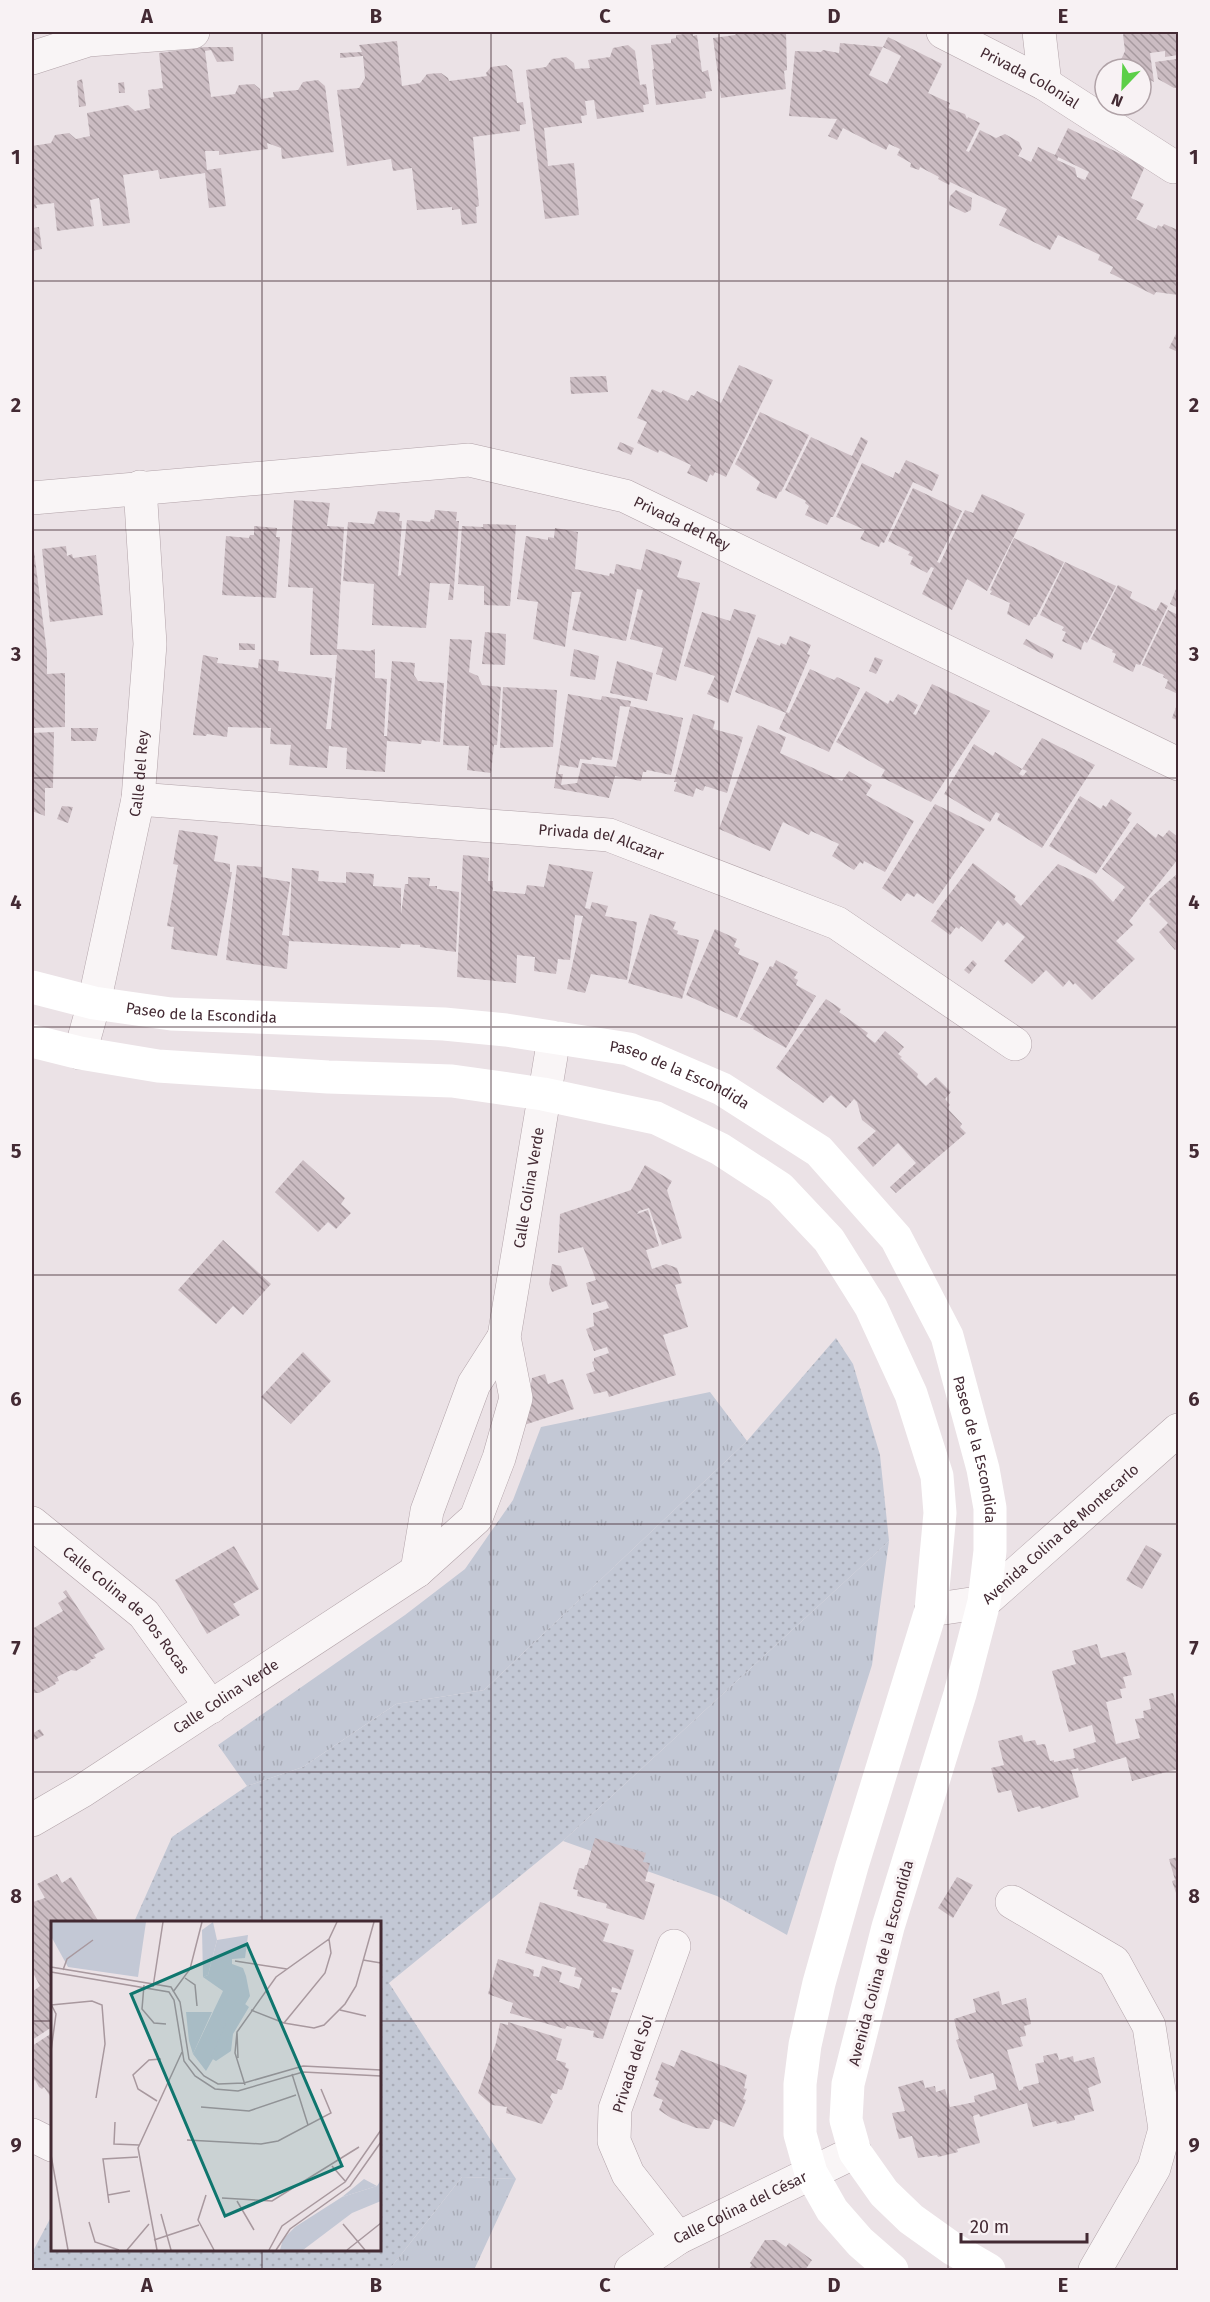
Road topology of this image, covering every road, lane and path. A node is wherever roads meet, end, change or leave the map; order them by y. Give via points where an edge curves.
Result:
1 (193, 32) edge
2 (944, 32) edge
3 (1039, 32) edge
4 (87, 36) edge
5 (32, 58) edge
6 (1045, 84) junction
7 (1174, 167) dead end
8 (140, 487) junction
9 (32, 498) edge
10 (1179, 764) edge
11 (138, 799) junction
12 (32, 987) edge
13 (94, 1003) junction
14 (554, 1038) junction
15 (32, 1041) edge
16 (1015, 1044) dead end
17 (80, 1053) junction
18 (543, 1094) junction
19 (504, 1337) junction
20 (1179, 1430) edge
21 (32, 1523) edge
22 (417, 1571) junction
23 (984, 1602) junction
24 (931, 1610) junction
25 (211, 1707) junction
26 (32, 1820) edge
27 (1012, 1902) dead end
28 (674, 1946) dead end
29 (32, 2135) edge
30 (51, 2144) edge
31 (855, 2152) junction
32 (811, 2173) junction
33 (678, 2238) junction
34 (631, 2271) edge
35 (892, 2271) edge
36 (989, 2271) edge
37 (1095, 2271) edge

1 - 4 street
2 - 6 street, Privada Colonial
3 - 6 street
4 - 5 street
6 - 7 street, Privada Colonial
8 - 9 street, Privada del Rey
8 - 10 street, Privada del Rey via 469,460 626,496
8 - 11 street, Calle del Rey via 150,644
11 - 13 street, Calle del Rey
11 - 16 street, Privada del Alcazar via 609,835 837,923
12 - 13 main road, Paseo de la Escondida
13 - 14 main road, Paseo de la Escondida via 171,1014 444,1024
13 - 17 street, Calle del Rey
14 - 18 street, Calle Colina Verde
14 - 23 main road, Paseo de la Escondida via 629,1049 722,1089 819,1151 896,1238 947,1336 983,1469 990,1508
15 - 17 main road
17 - 18 main road via 158,1066 452,1081
18 - 19 street, Calle Colina Verde
18 - 24 main road via 656,1118 720,1149 780,1188 829,1240 871,1307 910,1394 937,1476 940,1513
19 - 22 street, Calle Colina Verde via 474,1384 427,1511
19 - 22 street, Calle Colina Verde via 516,1398 499,1458 476,1518
20 - 23 street, Avenida Colina de Montecarlo
21 - 25 street, Calle Colina de Dos Rocas via 144,1614
22 - 25 street, Calle Colina Verde
23 - 24 street, Avenida Colina de Montecarlo
23 - 31 main road, Avenida Colina de la Escondida via 960,1694 888,1927 848,2084 846,2120
24 - 32 main road via 852,1866 804,2045 800,2134
25 - 26 street, Calle Colina Verde
27 - 37 street via 1114,1962 1149,2026 1165,2129 1154,2168
28 - 33 street, Privada del Sol via 615,2109 614,2140 628,2174
29 - 30 street
31 - 32 street, Calle Colina del César
31 - 36 main road, Avenida Colina de la Escondida via 884,2193 910,2219
32 - 33 street, Calle Colina del César
32 - 35 main road via 832,2210
33 - 34 street, Calle Colina del César

